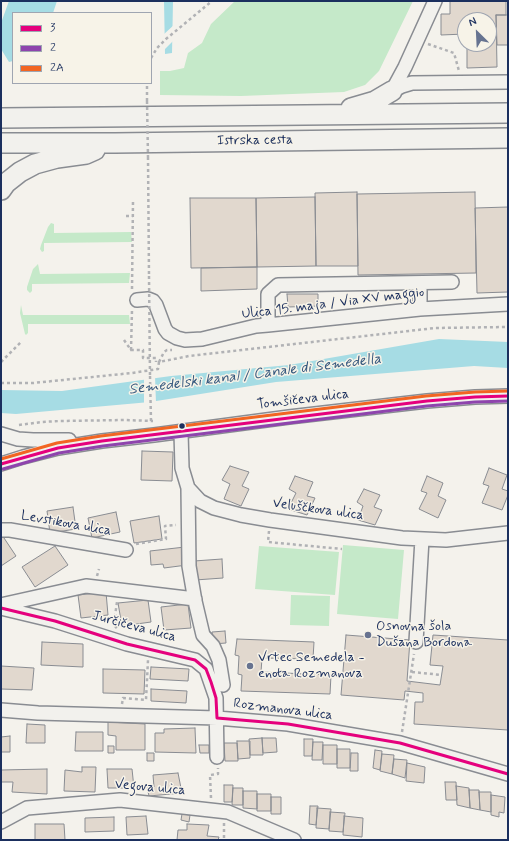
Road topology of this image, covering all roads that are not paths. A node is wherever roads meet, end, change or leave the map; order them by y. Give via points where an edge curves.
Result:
1 (435, 1) edge
2 (508, 82) edge
3 (392, 91) junction
4 (508, 113) edge
5 (331, 115) junction
6 (1, 118) edge
7 (508, 138) edge
8 (1, 142) edge
9 (115, 143) junction
10 (1, 190) edge
11 (452, 282) dead end
12 (420, 283) junction
13 (134, 300) road end
14 (508, 304) edge
15 (420, 309) junction
16 (268, 325) junction
17 (508, 396) edge
18 (180, 432) junction
19 (1, 434) edge
20 (102, 441) junction
21 (1, 464) edge
22 (188, 488) junction
23 (1, 530) edge
24 (508, 533) edge
25 (422, 540) junction
26 (126, 550) road end
27 (195, 598) junction
28 (1, 605) edge
29 (1, 608) edge
30 (416, 644) road end
31 (223, 685) dead end
32 (1, 710) edge
33 (217, 718) junction
34 (217, 757) road end
35 (508, 774) edge
36 (1, 822) edge
37 (294, 840) edge

1 - 3 street
2 - 3 street via 412,83
3 - 5 highway via 375,101
4 - 5 highway, Istrska cesta
5 - 6 highway, Istrska cesta
7 - 9 highway, Istrska cesta
8 - 9 highway, Istrska cesta
9 - 10 highway via 86,154 35,164 20,172
11 - 12 street
12 - 15 street
12 - 16 street via 278,285 268,294
13 - 16 street, Ulica 15. maja / Via XV maggio via 153,301 165,329 172,336 182,339 202,340
14 - 15 street, Ulica 15. maja / Via XV maggio
15 - 16 street, Ulica 15. maja / Via XV maggio
17 - 18 street, Tomšičeva ulica via 426,401
18 - 20 street, Tomšičeva ulica
18 - 22 street via 182,468
19 - 20 street via 16,432 48,441
20 - 21 street via 51,450
22 - 25 street, Veluščkova ulica via 200,500 214,508 240,515
22 - 27 street via 189,566
23 - 26 street, Levstikova ulica
24 - 25 street, Veluščkova ulica
25 - 30 street
27 - 28 street via 86,586
27 - 31 street via 203,635 213,646 219,660
29 - 33 street, Jurčičeva ulica via 55,620 127,644 195,660 206,670 211,682 216,698
32 - 33 street, Rozmanova ulica
33 - 34 street, Jurčičeva ulica
33 - 35 street, Rozmanova ulica via 288,724 400,743
36 - 37 street, Vegova ulica via 27,808 120,800 228,812

